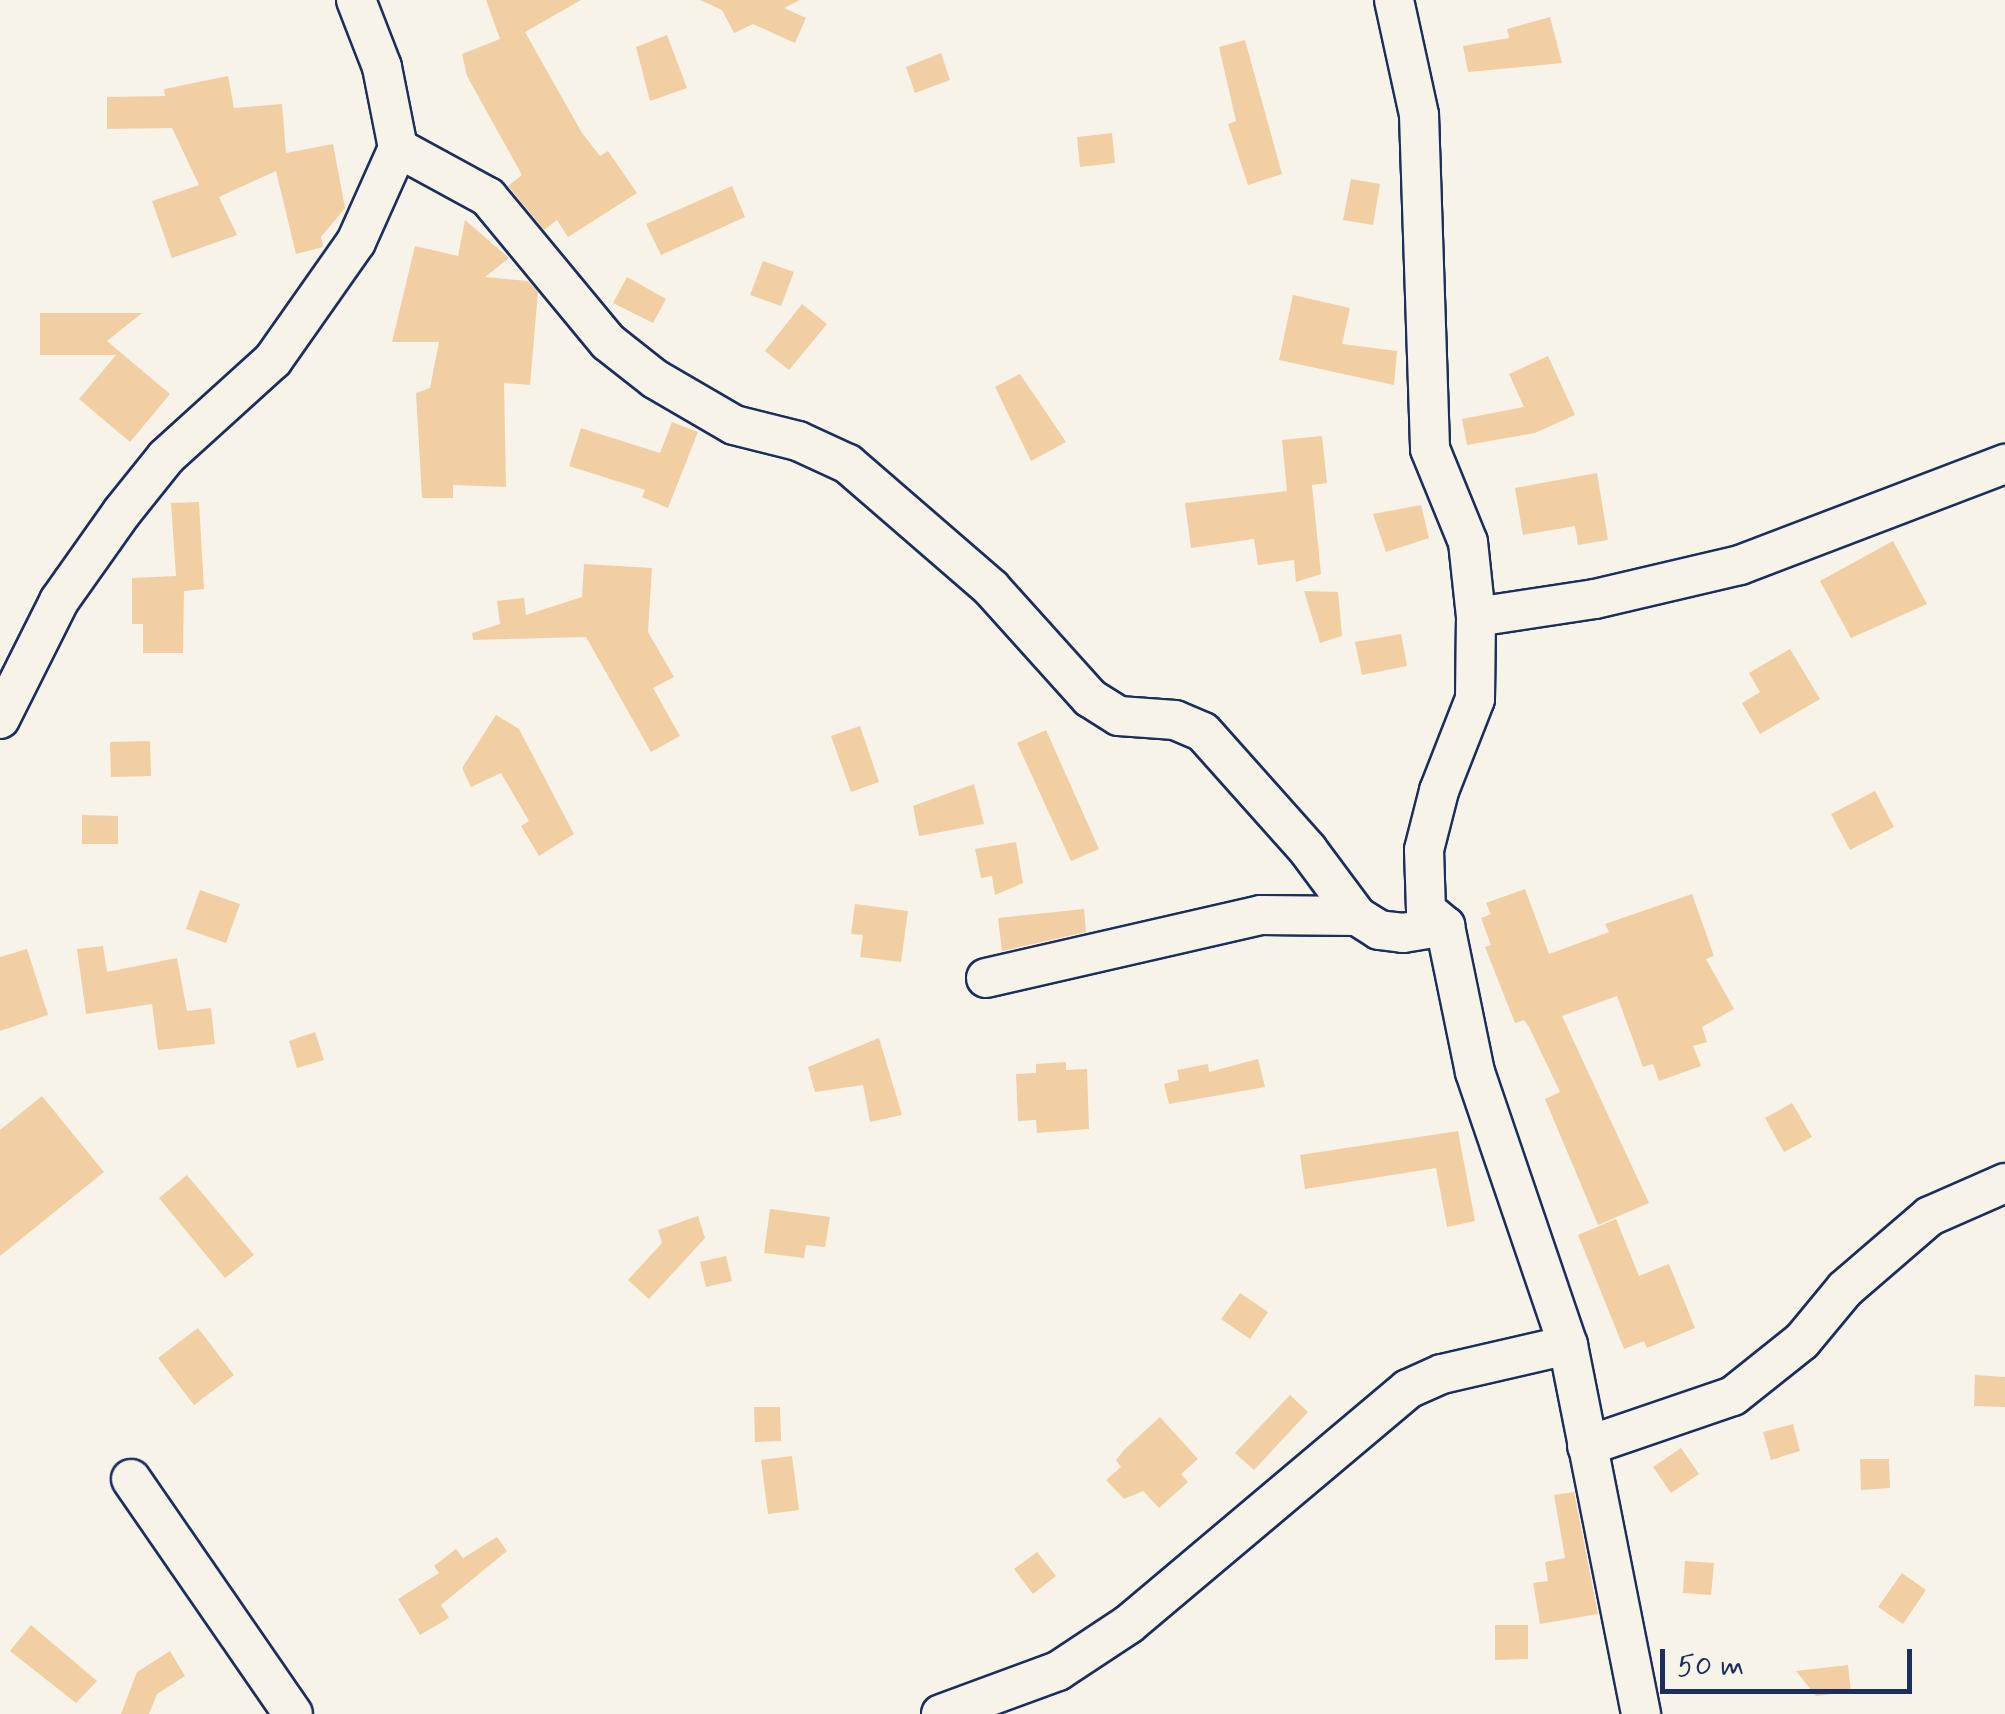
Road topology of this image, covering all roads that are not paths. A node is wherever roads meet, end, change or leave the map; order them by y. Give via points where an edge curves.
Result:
1 (356, 0) edge
2 (1394, 0) edge
3 (398, 148) junction
4 (2005, 464) edge
5 (1476, 617) junction
6 (3, 707) edge
7 (1357, 916) junction
8 (1444, 926) junction
9 (986, 978) dead end
10 (2005, 1184) edge
11 (1568, 1345) junction
12 (1588, 1446) junction
13 (131, 1480) dead end
14 (293, 1714) edge
15 (942, 1714) edge
16 (1641, 1714) edge

1 - 3 street via 382,66
2 - 5 street via 1419,115 1430,449 1468,542
3 - 6 street via 356,242 273,360 166,457 122,512 59,600
3 - 7 street via 488,198 608,342 655,379 734,425 798,441 872,483 991,588 1090,698 1119,716 1175,720 1203,732
4 - 5 street via 1740,565 1595,600
5 - 8 street via 1475,700 1424,850 1426,910
7 - 8 street via 1404,933
7 - 9 street via 1261,915
8 - 11 street via 1475,1072
10 - 12 street via 1930,1216 1845,1289 1802,1341 1733,1396
11 - 12 street
11 - 15 street via 1442,1374 1408,1390 1129,1624 1058,1671
12 - 16 street
13 - 14 street

